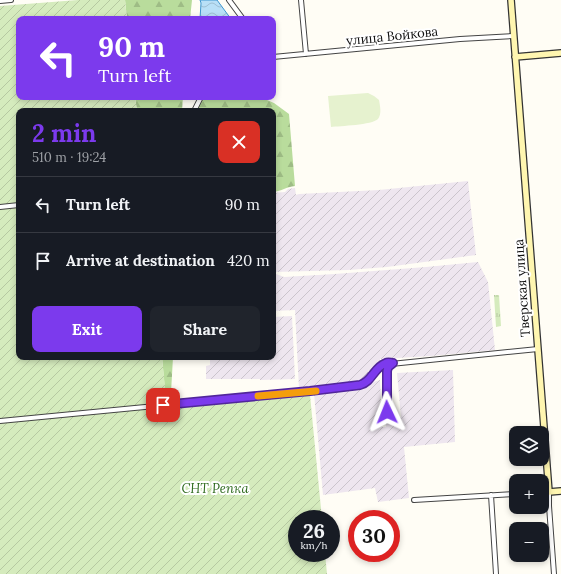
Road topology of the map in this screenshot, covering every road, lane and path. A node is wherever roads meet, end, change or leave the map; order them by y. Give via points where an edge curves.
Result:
1 (11, 0) edge
2 (229, 0) edge
3 (301, 0) edge
4 (511, 0) edge
5 (0, 1) edge
6 (241, 16) edge
7 (513, 36) junction
8 (561, 52) edge
9 (306, 54) junction
10 (276, 57) edge
11 (515, 57) junction
12 (16, 206) edge
13 (0, 207) edge
14 (538, 349) junction
15 (393, 363) junction
16 (387, 412) dead end
17 (0, 421) edge
18 (548, 474) edge
19 (561, 491) edge
20 (549, 492) edge
21 (509, 494) edge
22 (491, 495) junction
23 (414, 500) dead end
24 (549, 506) edge
25 (496, 574) edge
26 (554, 574) edge

1 - 5 street
2 - 6 street
3 - 9 street
4 - 7 main road, Тверская улица
7 - 9 street, улица Войкова
7 - 11 main road, Тверская улица
8 - 11 main road
9 - 10 street, улица Войкова
11 - 14 main road, Тверская улица
12 - 13 street
14 - 15 street
14 - 18 main road, Тверская улица
15 - 16 street via 387,371
15 - 17 street via 386,363 375,370 366,383 360,385
19 - 20 main road
21 - 22 street
22 - 23 street
22 - 25 street
24 - 26 street, Тверская улица

